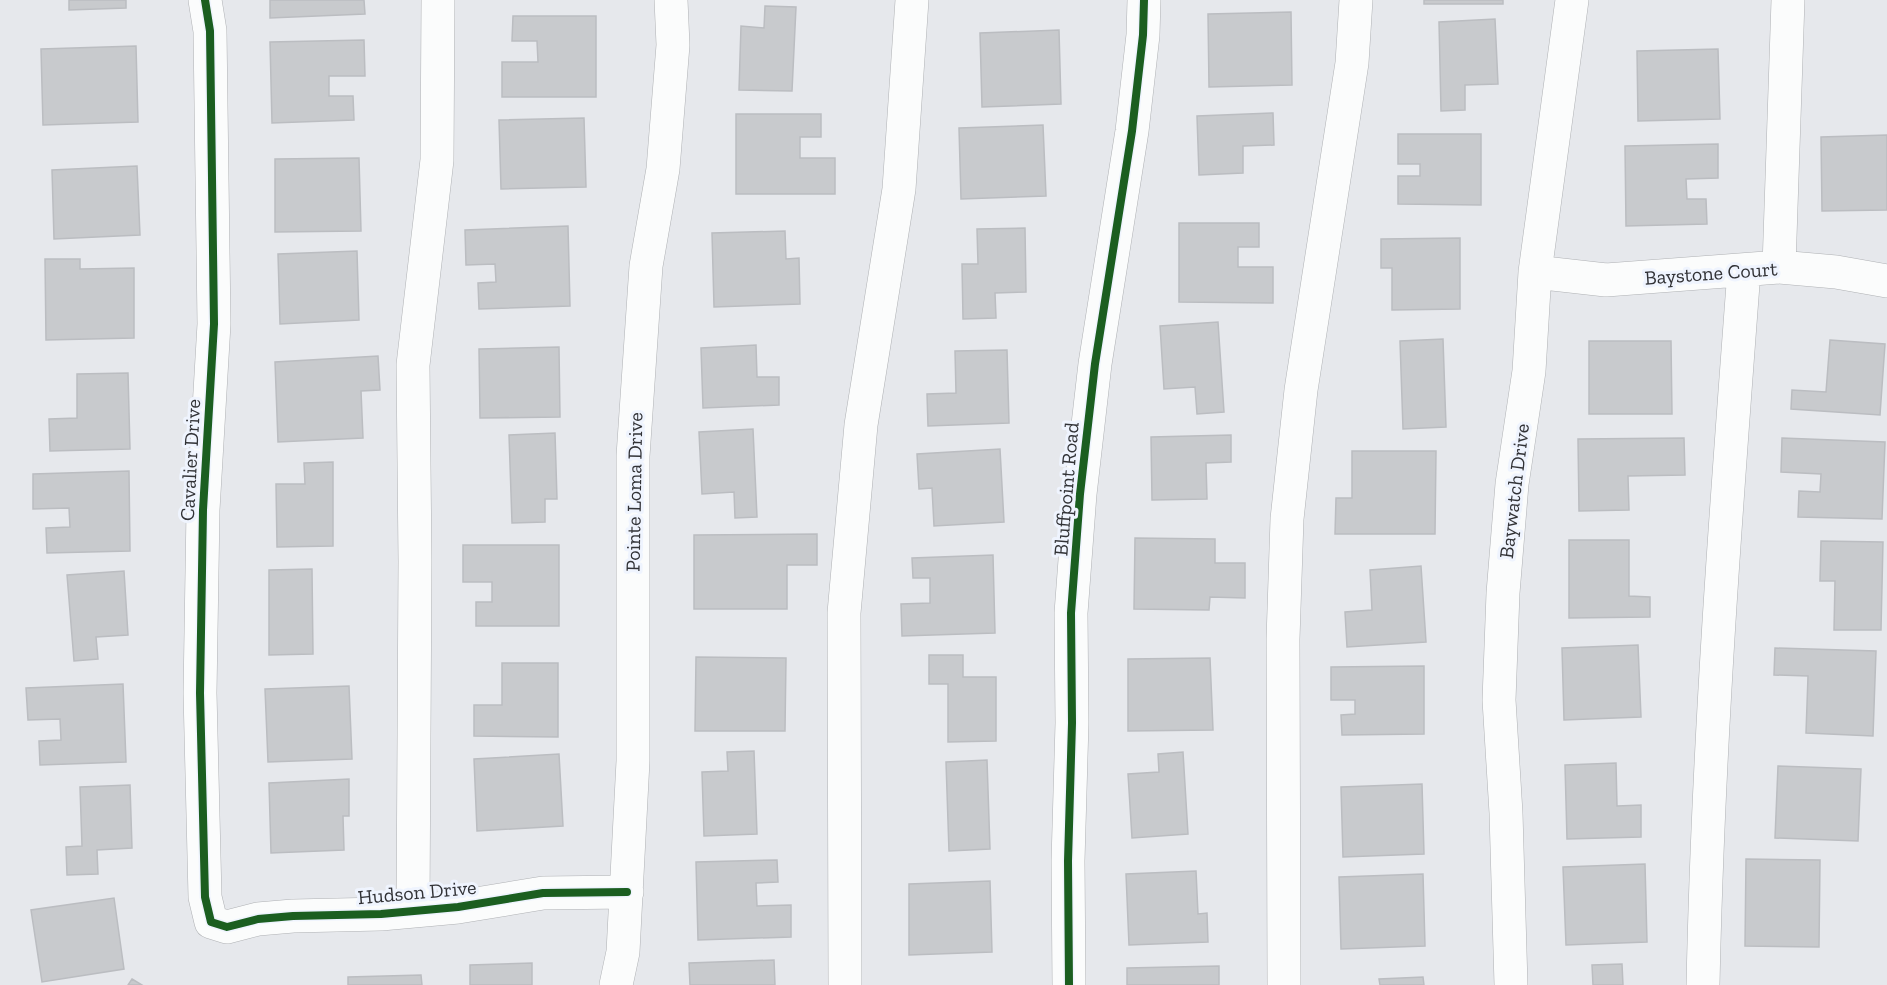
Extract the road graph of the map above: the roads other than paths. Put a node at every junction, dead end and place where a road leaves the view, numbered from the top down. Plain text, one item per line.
1 (205, 0) edge
2 (438, 0) edge
3 (671, 0) edge
4 (912, 0) edge
5 (1144, 0) edge
6 (1356, 0) edge
7 (1572, 0) edge
8 (1788, 0) edge
9 (1779, 267) junction
10 (1744, 271) junction
11 (1535, 272) junction
12 (1887, 281) edge
13 (627, 892) junction
14 (412, 911) junction
15 (211, 922) joint
16 (616, 985) edge
17 (845, 985) edge
18 (1069, 985) edge
19 (1284, 985) edge
20 (1511, 985) edge
21 (1703, 985) edge

1 - 15 street, Cavalier Drive
2 - 14 street
3 - 13 street, Pointe Loma Drive
4 - 17 street
5 - 18 street, Bluffpoint Road
6 - 19 street
7 - 11 street, Baywatch Drive
8 - 9 street
9 - 10 street, Baystone Court
9 - 12 street, Baystone Court
10 - 11 street, Baystone Court
10 - 21 street
11 - 20 street, Baywatch Drive
13 - 14 street, Hudson Drive
13 - 16 street, Pointe Loma Drive
14 - 15 street, Hudson Drive

